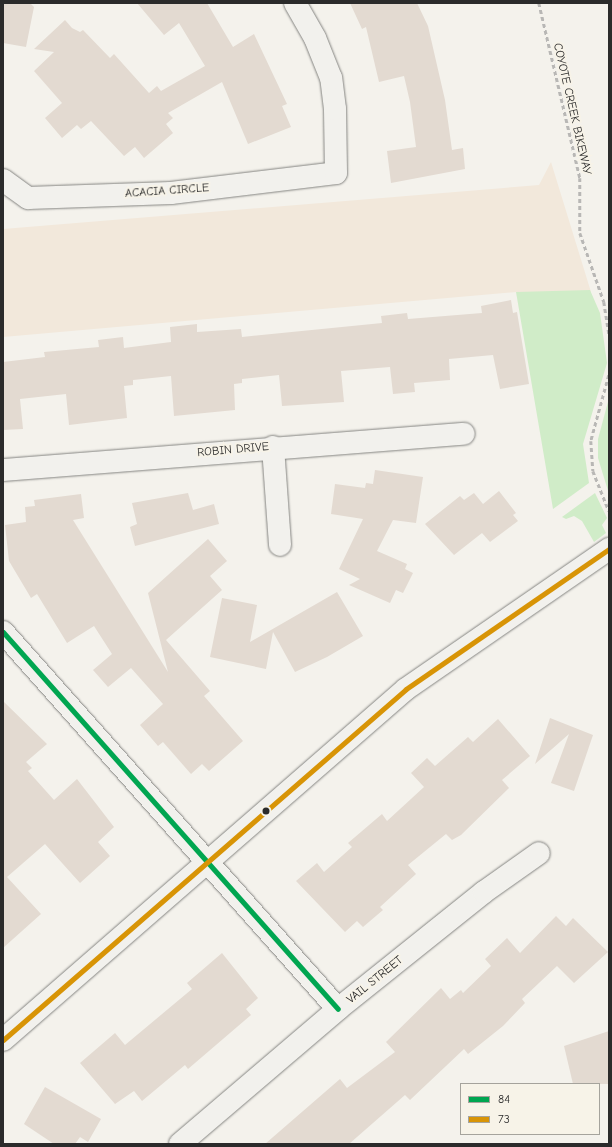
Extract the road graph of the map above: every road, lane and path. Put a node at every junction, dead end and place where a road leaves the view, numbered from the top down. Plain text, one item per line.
1 (295, 3) edge
2 (539, 3) edge
3 (3, 180) edge
4 (609, 335) edge
5 (609, 375) edge
6 (464, 434) dead end
7 (273, 447) junction
8 (3, 470) edge
9 (609, 511) edge
10 (280, 545) dead end
11 (609, 548) edge
12 (3, 632) edge
13 (539, 854) dead end
14 (205, 861) junction
15 (338, 1009) junction
16 (3, 1040) edge
17 (180, 1144) edge

1 - 3 street, ACACIA CIRCLE
2 - 4 path, COYOTE CREEK BIKEWAY
5 - 9 path
6 - 7 street, ROBIN DRIVE
7 - 8 street, ROBIN DRIVE
7 - 10 street
11 - 14 street
12 - 14 street
13 - 15 street, VAIL STREET
14 - 15 street
14 - 16 street
15 - 17 street, VAIL STREET

